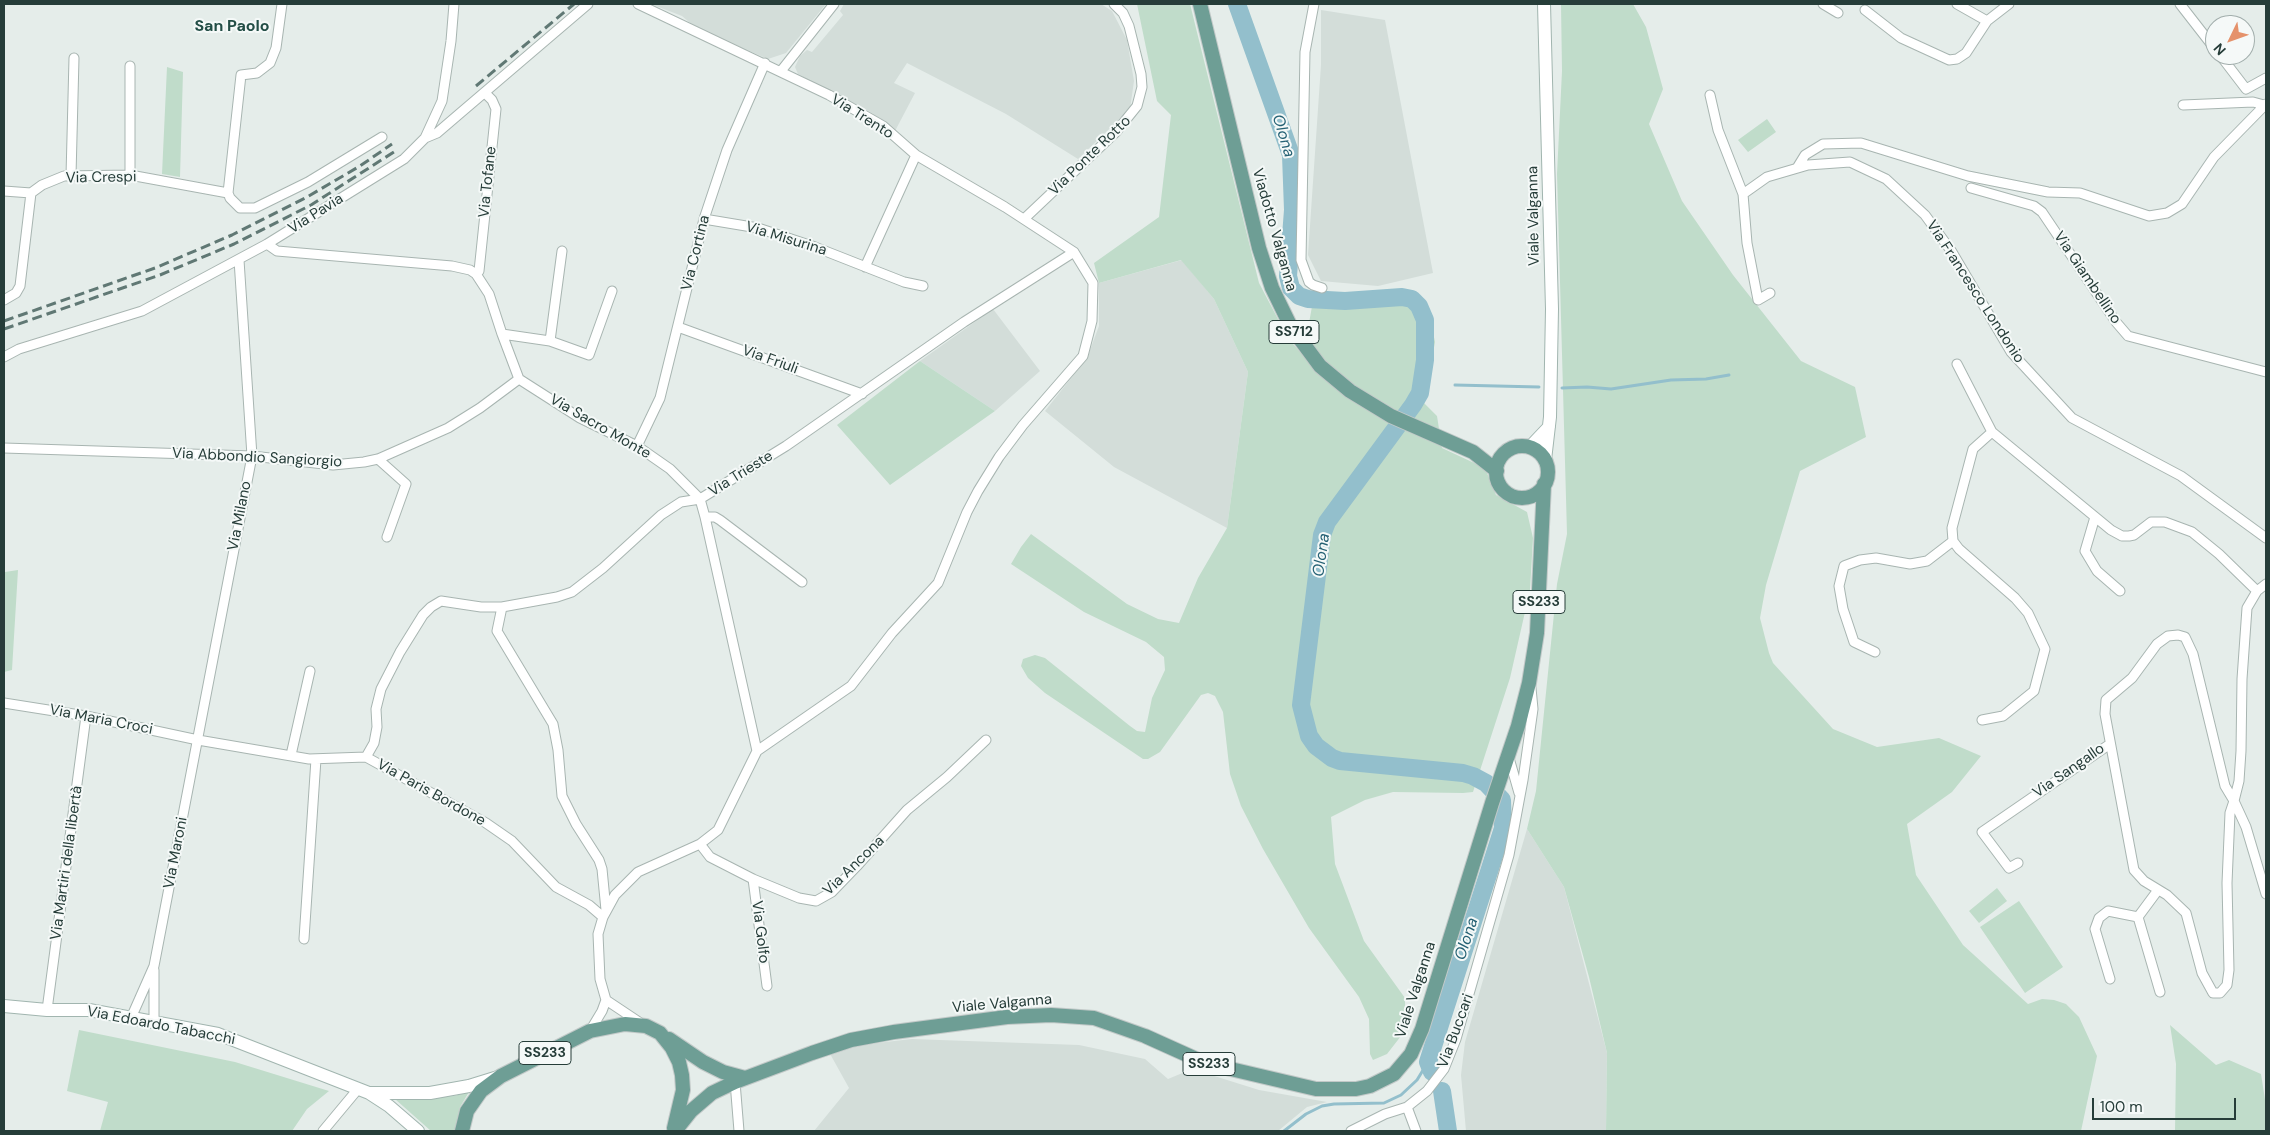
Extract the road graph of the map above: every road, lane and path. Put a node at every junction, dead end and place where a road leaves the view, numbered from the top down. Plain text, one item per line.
1 (282, 4) edge
2 (454, 4) edge
3 (588, 4) edge
4 (638, 4) edge
5 (834, 4) edge
6 (1114, 4) edge
7 (1200, 4) edge
8 (1314, 4) edge
9 (1544, 4) edge
10 (1823, 4) edge
11 (1957, 4) edge
12 (2009, 4) edge
13 (2180, 4) edge
14 (1865, 10) dead end
15 (1838, 13) dead end
16 (1987, 21) junction
17 (2205, 36) edge
18 (74, 58) dead end
19 (765, 63) junction
20 (2228, 65) edge
21 (130, 66) dead end
22 (781, 72) junction
23 (2266, 78) edge
24 (485, 93) junction
25 (1710, 95) dead end
26 (2183, 105) dead end
27 (2265, 105) edge
28 (382, 137) dead end
29 (425, 138) junction
30 (916, 155) junction
31 (1797, 168) junction
32 (130, 175) junction
33 (71, 176) junction
34 (1971, 188) dead end
35 (4, 191) edge
36 (31, 193) junction
37 (228, 193) junction
38 (1743, 194) junction
39 (705, 215) junction
40 (1024, 219) junction
41 (267, 244) junction
42 (562, 251) dead end
43 (1074, 252) junction
44 (239, 260) junction
45 (865, 267) junction
46 (476, 274) junction
47 (923, 286) dead end
48 (1322, 288) dead end
49 (612, 290) dead end
50 (1770, 293) dead end
51 (4, 300) edge
52 (678, 327) junction
53 (502, 334) junction
54 (550, 341) junction
55 (4, 357) edge
56 (1957, 364) dead end
57 (2266, 372) edge
58 (519, 379) junction
59 (862, 394) junction
60 (1549, 427) junction
61 (1992, 432) junction
62 (637, 446) junction
63 (1530, 447) junction
64 (4, 448) edge
65 (1473, 452) junction
66 (1504, 454) junction
67 (252, 456) junction
68 (378, 459) junction
69 (1545, 460) junction
70 (1497, 472) junction
71 (1544, 484) junction
72 (1526, 497) junction
73 (700, 500) junction
74 (705, 517) junction
75 (2095, 517) junction
76 (1544, 520) junction
77 (387, 537) dead end
78 (2266, 538) edge
79 (1953, 541) junction
80 (802, 582) dead end
81 (2266, 584) edge
82 (2257, 591) junction
83 (2120, 592) dead end
84 (502, 607) junction
85 (1875, 652) dead end
86 (310, 671) dead end
87 (1529, 683) junction
88 (4, 703) edge
89 (86, 716) junction
90 (1982, 720) dead end
91 (198, 740) junction
92 (986, 740) dead end
93 (2110, 744) junction
94 (757, 752) junction
95 (291, 755) junction
96 (1509, 755) junction
97 (366, 757) junction
98 (316, 759) junction
99 (1520, 795) junction
100 (2234, 801) junction
101 (700, 844) junction
102 (2018, 863) dead end
103 (753, 879) junction
104 (2158, 890) junction
105 (2266, 894) edge
106 (605, 914) junction
107 (2138, 917) junction
108 (304, 938) dead end
109 (154, 966) junction
110 (2110, 979) dead end
111 (767, 986) dead end
112 (2160, 992) dead end
113 (606, 1000) junction
114 (4, 1006) edge
115 (47, 1010) junction
116 (131, 1018) junction
117 (154, 1023) junction
118 (646, 1026) junction
119 (590, 1031) junction
120 (660, 1033) junction
121 (501, 1076) junction
122 (740, 1080) junction
123 (364, 1091) junction
124 (1407, 1106) junction
125 (324, 1131) edge
126 (418, 1131) edge
127 (462, 1131) edge
128 (674, 1131) edge
129 (739, 1131) edge
130 (1351, 1131) edge
131 (1416, 1131) edge

1 - 37 street
2 - 29 street
3 - 24 street, Via Pavia
4 - 19 street, Via Trento
5 - 22 street
6 - 40 street, Via Ponte Rotto
7 - 65 main road, Viadotto Valganna / SS712
8 - 48 street
9 - 60 street, Viale Valganna
10 - 15 street
11 - 16 street
12 - 16 street
13 - 17 street
14 - 16 street
18 - 33 street
19 - 22 street, Via Trento
19 - 39 street, Via Cortina
20 - 23 street
21 - 32 street
22 - 30 street, Via Trento
24 - 29 street, Via Pavia
24 - 46 street, Via Tofane
25 - 38 street
26 - 27 street
27 - 31 street
28 - 37 street
29 - 41 street, Via Pavia
30 - 40 street, Via Trento
30 - 45 street
31 - 38 street, Via Francesco Londonio
31 - 78 street, Via Francesco Londonio
32 - 33 street, Via Crespi
32 - 37 street, Via Crespi
33 - 36 street, Via Crespi
34 - 57 street, Via Giambellino
35 - 36 street
36 - 51 street
38 - 50 street
39 - 45 street, Via Misurina
39 - 52 street, Via Cortina
40 - 43 street, Via Trento
41 - 44 street, Via Pavia
41 - 46 street
42 - 54 street
43 - 59 street, Via Trieste
43 - 94 street
44 - 55 street, Via Pavia
44 - 67 street, Via Milano
45 - 47 street, Via Misurina
46 - 53 street
49 - 54 street
52 - 59 street, Via Friuli
52 - 62 street, Via Cortina
53 - 54 street
53 - 58 street
56 - 61 street
58 - 62 street, Via Sacro Monte
58 - 68 street, Via Abbondio Sangiorgio
59 - 73 street, Via Trieste
60 - 63 street
60 - 69 street, Viale Valganna
61 - 75 street
61 - 79 street
62 - 73 street, Via Sacro Monte
63 - 66 main road
63 - 69 main road
64 - 67 street, Via Abbondio Sangiorgio
65 - 66 main road, SS712
65 - 70 main road, SS712
66 - 70 main road
67 - 68 street, Via Abbondio Sangiorgio
67 - 91 street, Via Milano
68 - 77 street
69 - 71 main road
70 - 72 main road
71 - 72 main road
71 - 76 main road, Viale Valganna / SS233
72 - 76 main road
73 - 74 street, Via Sacro Monte
73 - 84 street, Via Trieste
74 - 80 street
74 - 94 street, Via Sacro Monte
75 - 82 street
75 - 83 street
76 - 87 main road, Viale Valganna / SS233
79 - 85 street
79 - 90 street
81 - 82 street
82 - 100 street
84 - 97 street, Via Trieste
84 - 106 street
86 - 95 street
87 - 96 main road, Viale Valganna / SS233
87 - 99 street, Via Buccari
88 - 89 street, Via Maria Croci
89 - 91 street, Via Maria Croci
89 - 115 street, Via Martiri della libertà
91 - 95 street, Via Paris Bordone
91 - 109 street, Via Maroni
92 - 103 street, Via Ancona
93 - 100 street, Via Sangallo
93 - 102 street, Via Sangallo
93 - 104 street
94 - 101 street
95 - 98 street, Via Paris Bordone
96 - 99 street, Via Buccari
96 - 122 main road, Viale Valganna / SS233
97 - 98 street, Via Paris Bordone
97 - 106 street, Via Paris Bordone
98 - 108 street
99 - 124 street, Via Buccari
100 - 104 street
100 - 105 street
101 - 103 street, Via Ancona
101 - 106 street
103 - 111 street, Via Golfo
104 - 107 street
106 - 113 street
107 - 110 street
107 - 112 street
109 - 116 street, Via Maroni
109 - 117 street, Via Maroni
113 - 118 street
113 - 119 street
114 - 115 street, Via Edoardo Tabacchi
115 - 116 street, Via Edoardo Tabacchi
116 - 117 street, Via Edoardo Tabacchi
117 - 123 street, Via Edoardo Tabacchi
118 - 119 main road, SS233
118 - 120 main road, SS233
119 - 121 main road, SS233
120 - 122 main road, SS233
120 - 128 main road
121 - 123 street, Via Edoardo Tabacchi
121 - 127 main road, SS233
122 - 128 main road, Viale Valganna / SS233
122 - 129 street
123 - 125 street
123 - 126 street, Via Edoardo Tabacchi
124 - 130 street, Via Buccari
124 - 131 street

